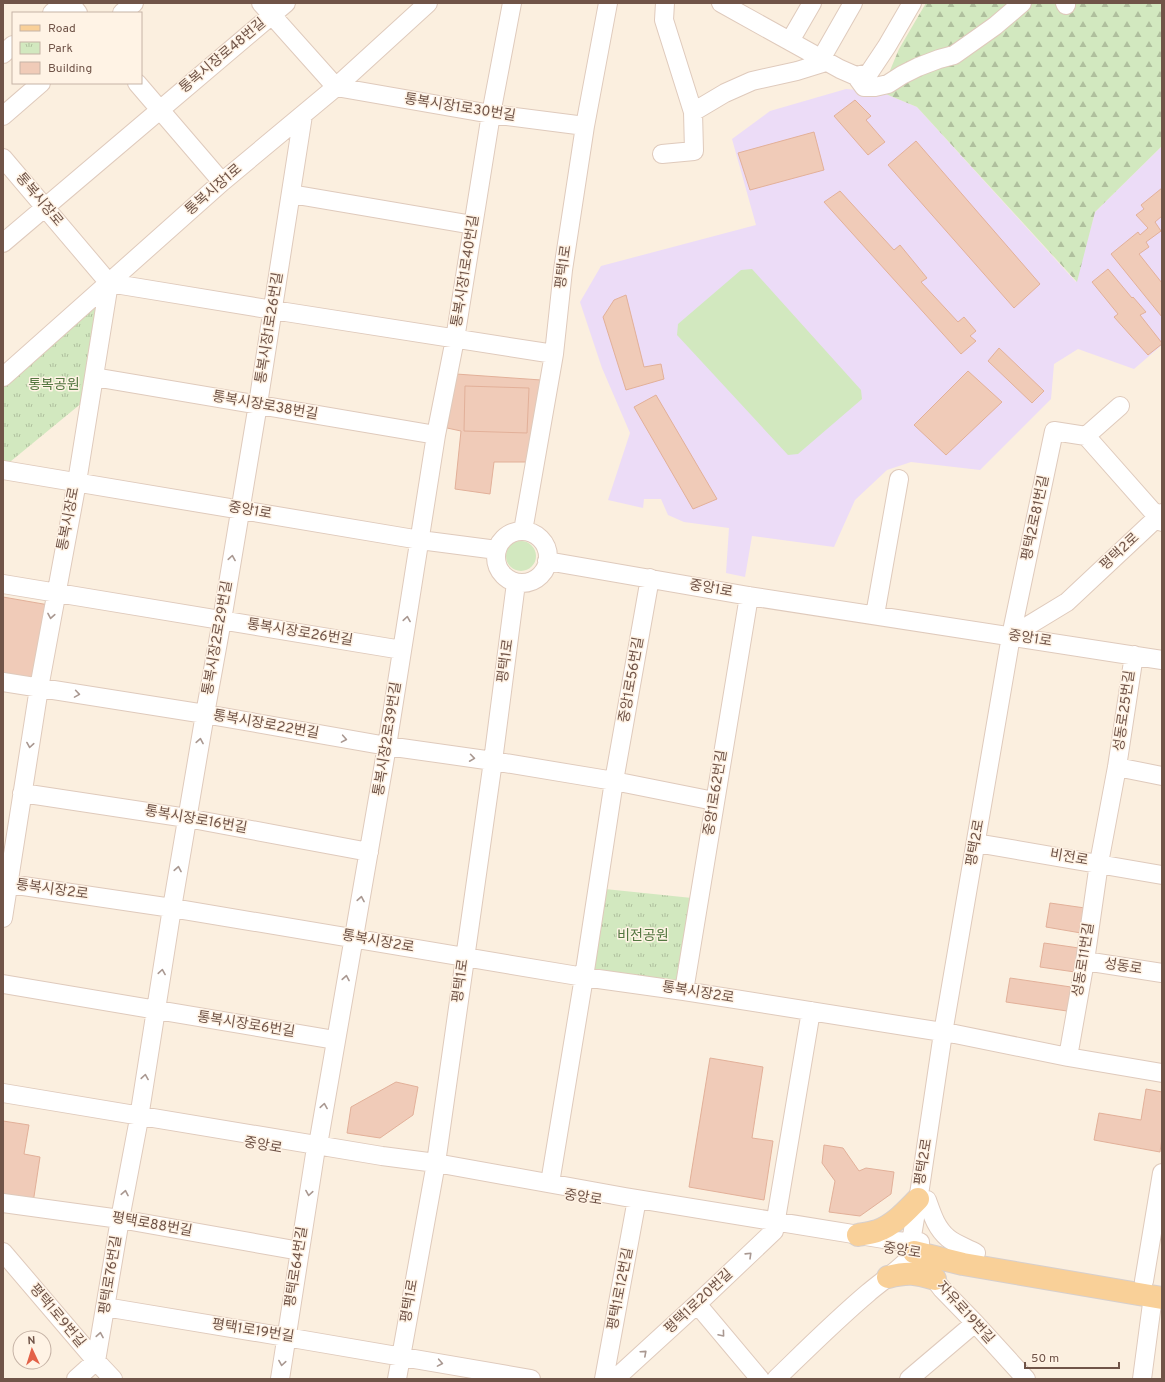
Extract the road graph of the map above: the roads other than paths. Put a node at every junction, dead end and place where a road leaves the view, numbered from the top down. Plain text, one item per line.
1 (64, 3) edge
2 (70, 3) edge
3 (134, 3) edge
4 (286, 3) edge
5 (427, 3) edge
6 (512, 3) edge
7 (608, 3) edge
8 (665, 3) edge
9 (812, 3) edge
10 (853, 3) edge
11 (912, 3) edge
12 (1022, 3) edge
13 (732, 5) edge
14 (266, 9) edge
15 (53, 12) edge
16 (77, 12) edge
17 (123, 12) edge
18 (790, 41) junction
19 (12, 47) edge
20 (3, 54) edge
21 (823, 60) junction
22 (856, 76) junction
23 (40, 84) edge
24 (138, 84) edge
25 (336, 87) junction
26 (159, 110) junction
27 (693, 112) junction
28 (491, 114) junction
29 (304, 115) junction
30 (3, 116) edge
31 (585, 126) junction
32 (662, 154) dead end
33 (3, 158) edge
34 (222, 182) junction
35 (291, 194) junction
36 (45, 208) junction
37 (473, 225) junction
38 (3, 243) edge
39 (109, 283) junction
40 (273, 310) junction
41 (455, 339) junction
42 (554, 354) junction
43 (94, 377) junction
44 (3, 378) edge
45 (258, 404) junction
46 (1120, 406) dead end
47 (436, 435) junction
48 (1086, 436) junction
49 (3, 470) edge
50 (899, 479) dead end
51 (76, 482) junction
52 (240, 510) junction
53 (1161, 518) edge
54 (523, 531) junction
55 (420, 540) junction
56 (496, 550) junction
57 (547, 561) junction
58 (650, 578) junction
59 (516, 583) junction
60 (3, 584) edge
61 (55, 593) junction
62 (749, 596) junction
63 (875, 616) junction
64 (222, 620) junction
65 (1011, 636) junction
66 (402, 650) junction
67 (1134, 655) junction
68 (1162, 660) edge
69 (3, 682) edge
70 (39, 688) junction
71 (205, 714) junction
72 (387, 746) junction
73 (493, 761) junction
74 (1117, 767) junction
75 (1162, 776) edge
76 (614, 781) junction
77 (22, 793) junction
78 (714, 801) junction
79 (187, 818) junction
80 (981, 843) junction
81 (369, 852) junction
82 (1100, 863) junction
83 (1162, 875) edge
84 (6, 883) edge
85 (172, 908) junction
86 (3, 918) edge
87 (354, 937) junction
88 (464, 957) junction
89 (1085, 961) junction
90 (1162, 973) edge
91 (584, 977) junction
92 (3, 984) edge
93 (684, 991) junction
94 (156, 1010) junction
95 (811, 1011) junction
96 (949, 1034) junction
97 (335, 1040) junction
98 (1068, 1057) junction
99 (1162, 1073) edge
100 (3, 1092) edge
101 (3, 1102) edge
102 (138, 1120) junction
103 (316, 1150) junction
104 (429, 1167) junction
105 (1162, 1173) edge
106 (550, 1183) junction
107 (923, 1200) junction
108 (3, 1203) edge
109 (637, 1203) junction
110 (120, 1219) junction
111 (775, 1226) junction
112 (858, 1235) junction
113 (912, 1247) junction
114 (300, 1251) junction
115 (3, 1252) edge
116 (969, 1258) junction
117 (888, 1277) junction
118 (938, 1284) junction
119 (1155, 1290) edge
120 (697, 1304) junction
121 (105, 1307) junction
122 (975, 1323) junction
123 (286, 1337) junction
124 (397, 1355) junction
125 (96, 1361) junction
126 (489, 1375) edge
127 (76, 1379) edge
128 (113, 1379) edge
129 (280, 1379) edge
130 (389, 1379) edge
131 (397, 1379) edge
132 (531, 1379) edge
133 (604, 1379) edge
134 (615, 1379) edge
135 (761, 1379) edge
136 (776, 1379) edge
137 (910, 1379) edge
138 (1026, 1379) edge
139 (1142, 1379) edge

1 - 15 street
2 - 16 street
3 - 17 street
4 - 14 street, 통복시장로48번길
5 - 25 street, 통복시장1로
6 - 28 street, 통복시장1로40번길
7 - 31 street, 평택1로
8 - 27 street
9 - 18 street
10 - 21 street
11 - 22 street
12 - 22 street
13 - 18 street
14 - 25 street
14 - 26 street, 통복시장로48번길
18 - 21 street
19 - 20 street
21 - 22 street
21 - 27 street
23 - 30 street
24 - 26 street
25 - 28 street, 통복시장1로30번길
25 - 29 street, 통복시장1로
26 - 34 street
26 - 36 street, 통복시장로48번길
27 - 32 street
28 - 31 street, 통복시장1로30번길
28 - 37 street, 통복시장1로40번길
29 - 34 street, 통복시장1로
29 - 35 street, 통복시장1로26번길
31 - 42 street, 평택1로
33 - 36 street, 통복시장로
34 - 39 street, 통복시장1로
35 - 37 street
35 - 40 street, 통복시장1로26번길
36 - 38 street, 통복시장로48번길
36 - 39 street, 통복시장로
37 - 41 street, 통복시장1로40번길
39 - 40 street
39 - 43 street, 통복시장로
39 - 44 street, 통복시장1로
40 - 41 street
40 - 45 street, 통복시장1로26번길
41 - 42 street
41 - 47 street, 통복시장1로40번길
42 - 54 street, 평택1로
43 - 45 street, 통복시장로38번길
43 - 51 street, 통복시장로
45 - 47 street, 통복시장로38번길
45 - 52 street, 통복시장1로26번길
46 - 48 street
47 - 55 street, 통복시장1로40번길
48 - 53 street
48 - 65 street, 평택2로81번길
49 - 51 street, 중앙1로
50 - 63 street
51 - 52 street, 중앙1로
51 - 61 street, 통복시장로
52 - 55 street, 중앙1로
64 -> 52 street, 통복시장2로29번길
53 - 65 street, 평택2로
54 - 56 street
54 - 57 street
55 - 56 street, 중앙1로
66 -> 55 street, 통복시장2로39번길
56 - 59 street
57 - 58 street, 중앙1로
57 - 59 street
58 - 62 street, 중앙1로
58 - 76 street, 중앙1로56번길
59 - 73 street, 평택1로
60 - 61 street, 통복시장로26번길
61 - 64 street, 통복시장로26번길
61 -> 70 street, 통복시장로
62 - 63 street, 중앙1로
62 - 78 street, 중앙1로62번길
63 - 65 street, 중앙1로
64 - 66 street, 통복시장로26번길
64 - 71 street, 통복시장2로29번길
65 - 67 street, 중앙1로
65 - 80 street, 평택2로
66 - 72 street, 통복시장2로39번길
67 - 68 street, 중앙1로
67 - 74 street, 성동로25번길
69 - 70 street, 통복시장로22번길
70 -> 71 street, 통복시장로22번길
70 -> 77 street, 통복시장로
71 -> 72 street, 통복시장로22번길
79 -> 71 street, 통복시장2로29번길
72 -> 73 street, 통복시장로22번길
72 - 81 street, 통복시장2로39번길
73 - 76 street
73 - 88 street, 평택1로
74 - 75 street, 성동로25번길
74 - 82 street, 성동로25번길
76 - 78 street
76 - 91 street, 중앙1로56번길
77 - 79 street, 통복시장로16번길
77 - 84 street, 통복시장로
78 - 93 street, 중앙1로62번길
79 - 81 street, 통복시장로16번길
85 -> 79 street, 통복시장2로29번길
80 - 82 street, 비전로
80 - 96 street, 평택2로
87 -> 81 street, 통복시장2로39번길
82 - 83 street, 비전로
82 - 89 street, 성동로11번길
84 - 85 street, 통복시장2로
84 - 86 street, 통복시장로
85 - 87 street, 통복시장2로
94 -> 85 street
87 - 88 street, 통복시장2로
97 -> 87 street
88 - 91 street, 통복시장2로
88 - 104 street, 평택1로
89 - 90 street, 성동로
89 - 98 street, 성동로11번길
91 - 93 street, 통복시장2로
91 - 106 street
92 - 94 street, 통복시장로6번길
93 - 95 street, 통복시장2로
94 - 97 street, 통복시장로6번길
102 -> 94 street
95 - 96 street, 통복시장2로
95 - 111 street
96 - 98 street
96 - 107 street, 평택2로
103 -> 97 street
98 - 99 street
100 - 102 street, 중앙로
101 - 102 street, 중앙로
102 - 103 street, 중앙로
110 -> 102 street, 평택로76번길
103 - 104 street, 중앙로
103 -> 114 street, 평택로64번길
104 - 106 street, 중앙로
104 - 109 street, 중앙로
104 - 124 street, 평택1로
105 - 119 street
106 - 109 street, 중앙로
107 - 112 main road
107 - 113 street, 평택2로
107 - 116 street
108 - 110 street, 평택로88번길
109 - 111 street, 중앙로
109 - 133 street, 평택1로12번길
110 - 114 street, 평택로88번길
110 - 121 street, 평택로76번길
111 - 112 street, 중앙로
111 - 113 street, 중앙로
120 -> 111 street, 평택1로20번길
112 - 113 street, 중앙로
113 - 116 main road, 중앙로
113 - 117 street
113 - 118 street, 자유로19번길
113 - 135 street
114 - 123 street, 평택로64번길
115 - 125 street, 평택1로9번길
116 - 118 main road
116 - 119 main road, 중앙로
117 - 118 main road
117 - 136 street
118 - 122 street, 자유로19번길
119 - 139 street
134 -> 120 street, 평택1로20번길
120 -> 135 street
121 - 123 street, 평택1로19번길
125 -> 121 street, 평택로76번길
122 - 137 street
122 - 138 street, 자유로19번길
123 - 124 street, 평택1로19번길
123 -> 129 street, 평택로64번길
124 -> 126 street
124 - 130 street
124 - 131 street, 평택1로
125 - 127 street
125 - 128 street, 평택1로9번길
126 - 132 street

